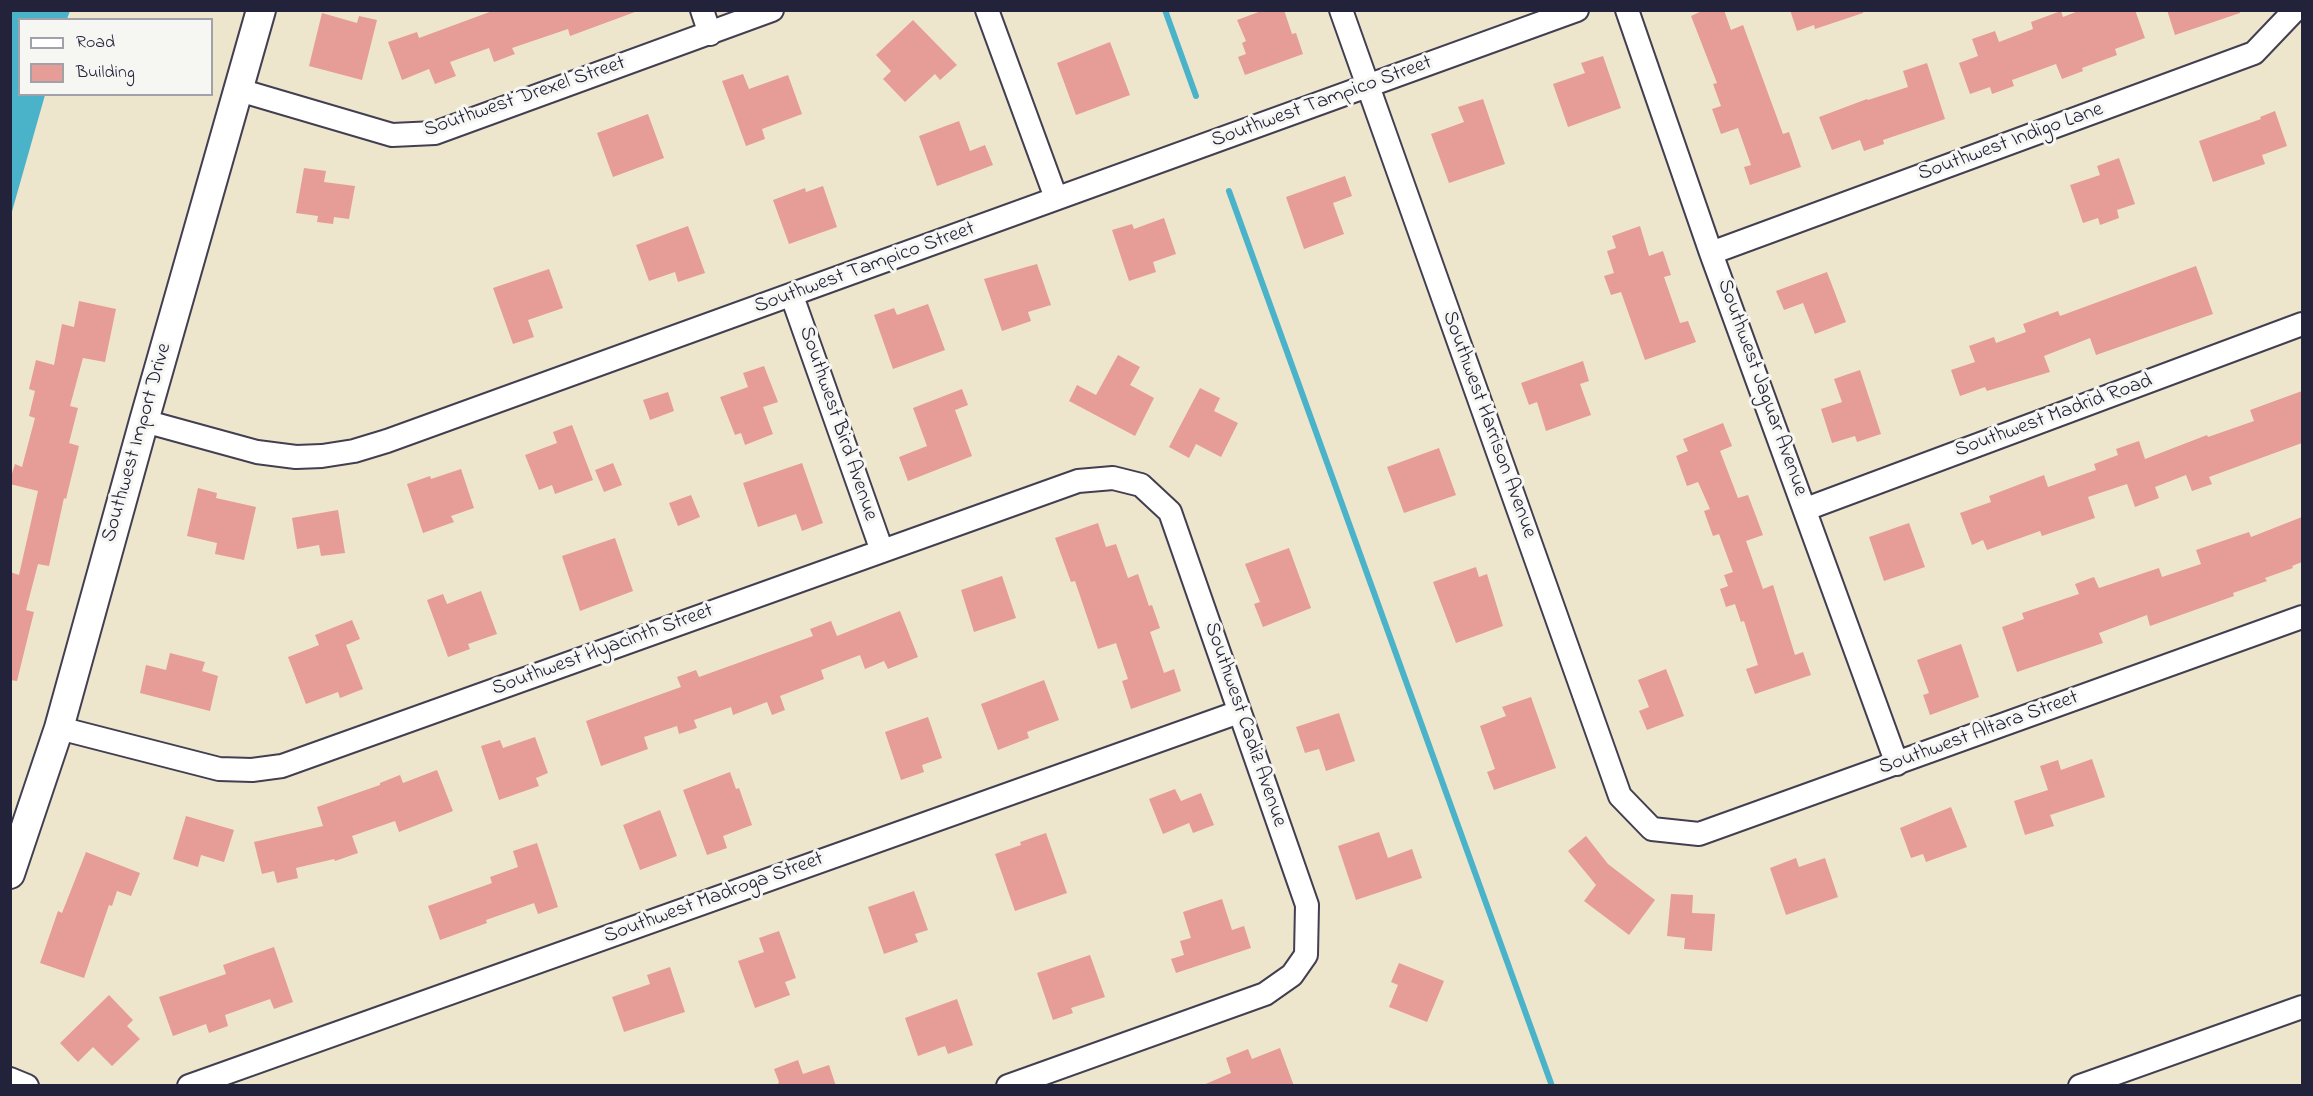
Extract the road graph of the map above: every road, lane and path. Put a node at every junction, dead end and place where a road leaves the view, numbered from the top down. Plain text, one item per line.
1 (261, 10) edge
2 (702, 10) edge
3 (772, 10) edge
4 (987, 10) edge
5 (1341, 10) edge
6 (1577, 10) edge
7 (1627, 10) edge
8 (2295, 10) edge
9 (710, 34) junction
10 (1368, 86) junction
11 (239, 90) junction
12 (1056, 198) junction
13 (1711, 254) junction
14 (792, 296) junction
15 (2302, 324) edge
16 (144, 421) junction
17 (1141, 485) joint
18 (1806, 509) junction
19 (882, 551) junction
20 (2302, 617) edge
21 (1239, 712) junction
22 (59, 728) junction
23 (1897, 764) junction
24 (1652, 829) joint
25 (10, 874) edge
26 (2302, 1007) edge
27 (10, 1079) edge
28 (27, 1086) edge
29 (189, 1086) edge
30 (1008, 1086) edge
31 (2080, 1086) edge

1 - 11 street, Southwest Import Drive
2 - 9 street
3 - 9 street, Southwest Drexel Street
4 - 12 street
5 - 10 street, Southwest Harrison Avenue
6 - 10 street, Southwest Tampico Street
7 - 13 street, Southwest Jaguar Avenue
8 - 13 street, Southwest Indigo Lane
9 - 11 street, Southwest Drexel Street
10 - 12 street, Southwest Tampico Street
10 - 24 street, Southwest Harrison Avenue
11 - 16 street, Southwest Import Drive
12 - 14 street, Southwest Tampico Street
13 - 18 street, Southwest Jaguar Avenue
14 - 16 street, Southwest Tampico Street
14 - 19 street, Southwest Bird Avenue
15 - 18 street, Southwest Madrid Road
16 - 22 street, Southwest Import Drive
17 - 19 street, Southwest Hyacinth Street
17 - 21 street, Southwest Cadiz Avenue
18 - 23 street, Southwest Jaguar Avenue
19 - 22 street, Southwest Hyacinth Street
20 - 23 street, Southwest Altara Street
21 - 29 street, Southwest Madroga Street
21 - 30 street, Southwest Cadiz Avenue
22 - 25 street, Southwest Import Drive
23 - 24 street, Southwest Altara Street
26 - 31 street
27 - 28 street

